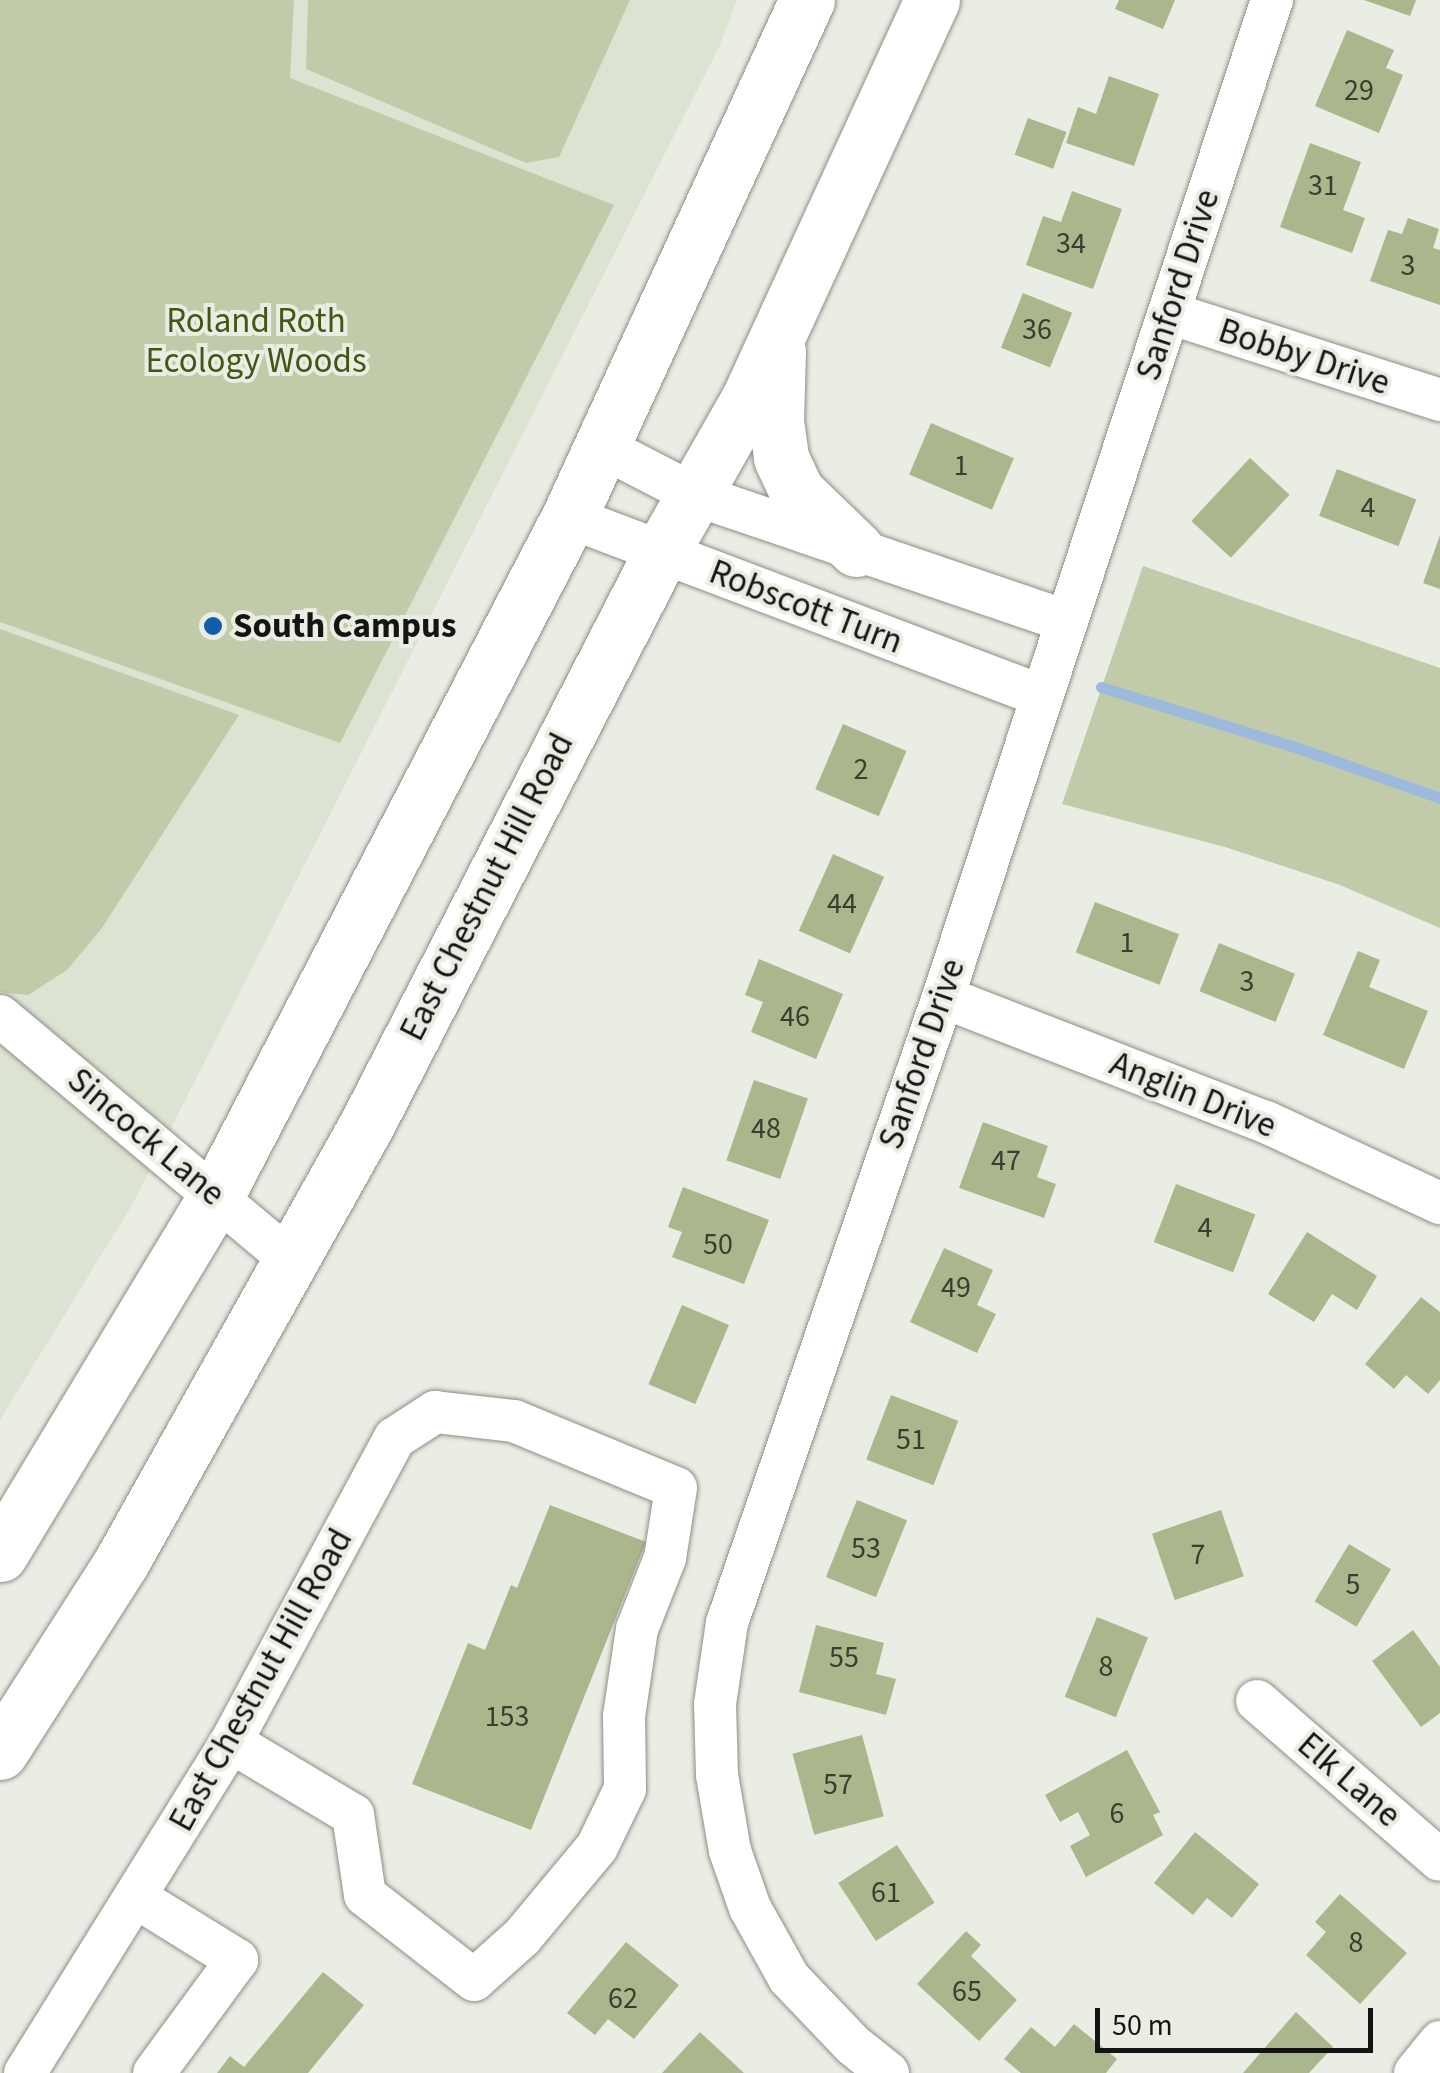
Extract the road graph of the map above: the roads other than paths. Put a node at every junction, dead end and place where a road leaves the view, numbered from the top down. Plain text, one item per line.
1 (807, 0) edge
2 (932, 0) edge
3 (1272, 0) edge
4 (1169, 313) junction
5 (778, 335) junction
6 (1440, 400) edge
7 (604, 448) junction
8 (694, 494) junction
9 (570, 517) junction
10 (856, 549) junction
11 (662, 553) junction
12 (1067, 621) junction
13 (1042, 696) junction
14 (942, 997) junction
15 (0, 1016) edge
16 (216, 1196) junction
17 (1440, 1203) edge
18 (290, 1259) junction
19 (0, 1554) edge
20 (1257, 1701) dead end
21 (230, 1742) junction
22 (0, 1752) edge
23 (1440, 1860) edge
24 (137, 1898) junction
25 (1440, 2042) edge
26 (25, 2073) edge
27 (154, 2073) edge
28 (888, 2073) edge
29 (1415, 2073) edge

1 - 7 main road
2 - 5 main road, East Chestnut Hill Road
3 - 4 street, Sanford Drive
4 - 6 street, Bobby Drive
4 - 12 street, Sanford Drive
5 - 8 main road, East Chestnut Hill Road
5 - 10 main road
7 - 8 street, Robscott Turn
7 - 9 main road
8 - 10 street, Robscott Turn
8 - 11 main road, East Chestnut Hill Road
9 - 11 street, Robscott Turn
9 - 16 main road
10 - 12 street, Robscott Turn
11 - 13 street, Robscott Turn
11 - 18 main road, East Chestnut Hill Road
12 - 13 street, Sanford Drive
13 - 14 street, Sanford Drive
14 - 17 street, Anglin Drive
14 - 28 street, Sanford Drive
15 - 16 street, Sincock Lane
16 - 18 street, Sincock Lane
16 - 19 main road
18 - 22 main road, East Chestnut Hill Road
20 - 23 street, Elk Lane
21 - 21 street, East Chestnut Hill Road
21 - 24 street, East Chestnut Hill Road
24 - 26 street, East Chestnut Hill Road
24 - 27 street
25 - 29 street

